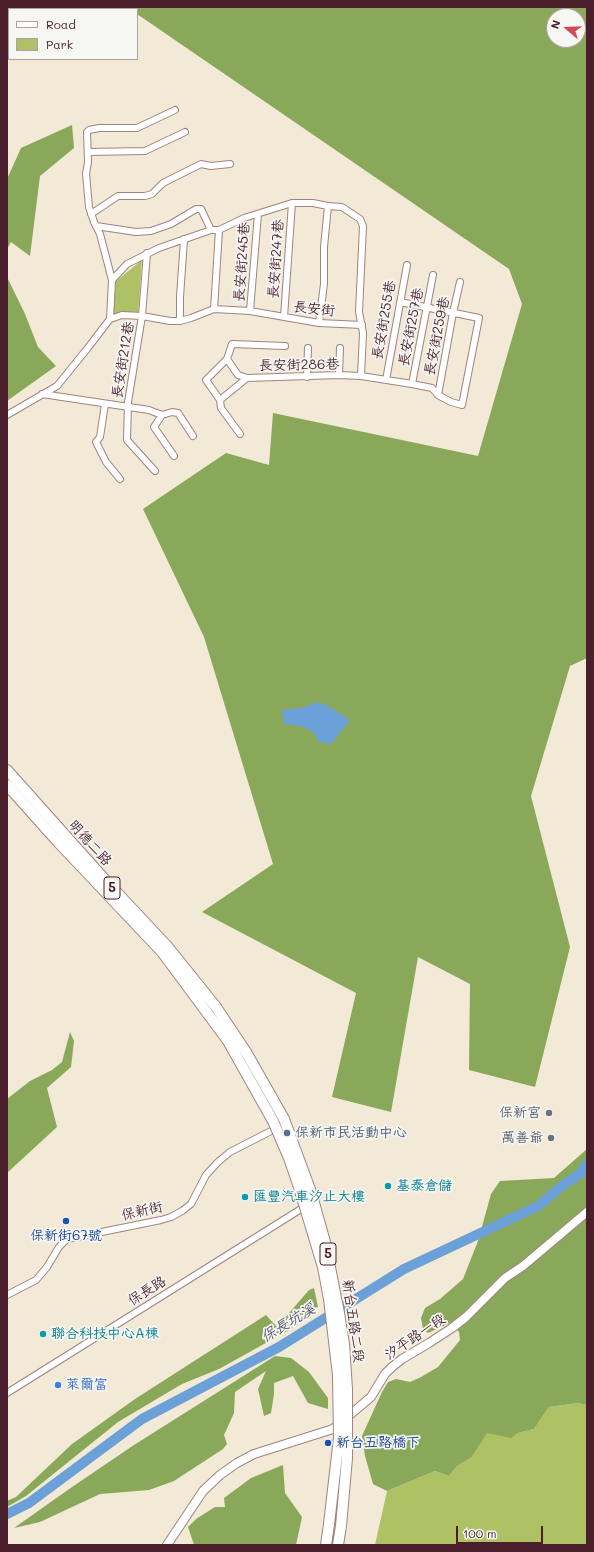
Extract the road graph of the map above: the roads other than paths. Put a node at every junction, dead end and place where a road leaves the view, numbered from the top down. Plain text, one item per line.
1 (175, 110) dead end
2 (185, 132) dead end
3 (88, 152) junction
4 (230, 164) dead end
5 (292, 203) junction
6 (328, 206) junction
7 (92, 214) junction
8 (258, 214) junction
9 (96, 226) junction
10 (211, 230) junction
11 (219, 230) junction
12 (184, 239) junction
13 (147, 253) junction
14 (407, 265) dead end
15 (433, 275) dead end
16 (112, 280) junction
17 (460, 282) dead end
18 (400, 302) junction
19 (427, 306) junction
20 (214, 309) junction
21 (250, 311) junction
22 (452, 313) junction
23 (142, 316) junction
24 (284, 317) junction
25 (110, 319) junction
26 (180, 321) junction
27 (319, 323) junction
28 (362, 325) junction
29 (285, 346) dead end
30 (308, 348) dead end
31 (340, 348) dead end
32 (227, 359) junction
33 (339, 375) junction
34 (361, 376) junction
35 (307, 377) junction
36 (247, 378) junction
37 (386, 380) junction
38 (412, 384) junction
39 (42, 394) junction
40 (438, 395) junction
41 (220, 400) junction
42 (105, 404) junction
43 (128, 408) junction
44 (7, 415) edge
45 (162, 415) junction
46 (240, 434) dead end
47 (193, 436) dead end
48 (174, 456) dead end
49 (155, 471) dead end
50 (120, 479) dead end
51 (7, 770) edge
52 (7, 785) edge
53 (216, 1007) joint
54 (208, 1014) joint
55 (271, 1131) dead end
56 (301, 1209) dead end
57 (587, 1212) edge
58 (7, 1295) edge
59 (7, 1393) edge
60 (167, 1545) edge
61 (326, 1545) edge
62 (338, 1545) edge

1 - 3 street
2 - 3 street
3 - 7 street
4 - 7 street
5 - 6 street
5 - 8 street
5 - 24 street, 長安街247巷
6 - 27 street
6 - 28 street
7 - 9 street
8 - 11 street
8 - 21 street, 長安街245巷
9 - 10 street
9 - 16 street
10 - 11 street
10 - 12 street
11 - 20 street
12 - 13 street
12 - 26 street
13 - 16 street
13 - 23 street, 長安街212巷
14 - 18 street, 長安街255巷
15 - 19 street, 長安街257巷
16 - 25 street
17 - 22 street, 長安街259巷
18 - 19 street
18 - 37 street, 長安街255巷
19 - 22 street
19 - 38 street, 長安街257巷
20 - 21 street, 長安街
20 - 26 street, 長安街
21 - 24 street, 長安街
22 - 40 street, 長安街259巷
22 - 40 street
23 - 25 street, 長安街
23 - 26 street, 長安街
23 - 43 street, 長安街212巷
24 - 27 street, 長安街
25 - 39 street
27 - 28 street, 長安街
28 - 34 street
29 - 32 street
30 - 35 street
31 - 33 street
32 - 36 street
32 - 41 street
33 - 34 street, 長安街286巷
33 - 35 street, 長安街286巷
34 - 37 street
35 - 36 street, 長安街286巷
36 - 41 street, 長安街286巷
37 - 38 street
38 - 40 street
39 - 42 street
39 - 44 street
41 - 46 street
42 - 43 street
42 - 50 street
43 - 45 street
43 - 49 street, 長安街212巷
45 - 47 street
45 - 48 street
51 - 53 main road, 明德二路 / 5
52 - 54 main road, 明德二路 / 5
53 - 62 main road, 新台五路二段 / 5, bridge
54 - 61 main road, 新台五路二段 / 5, bridge
55 - 58 street, 保新街
56 - 59 street, 保長路
57 - 60 street, 汐平路一段

